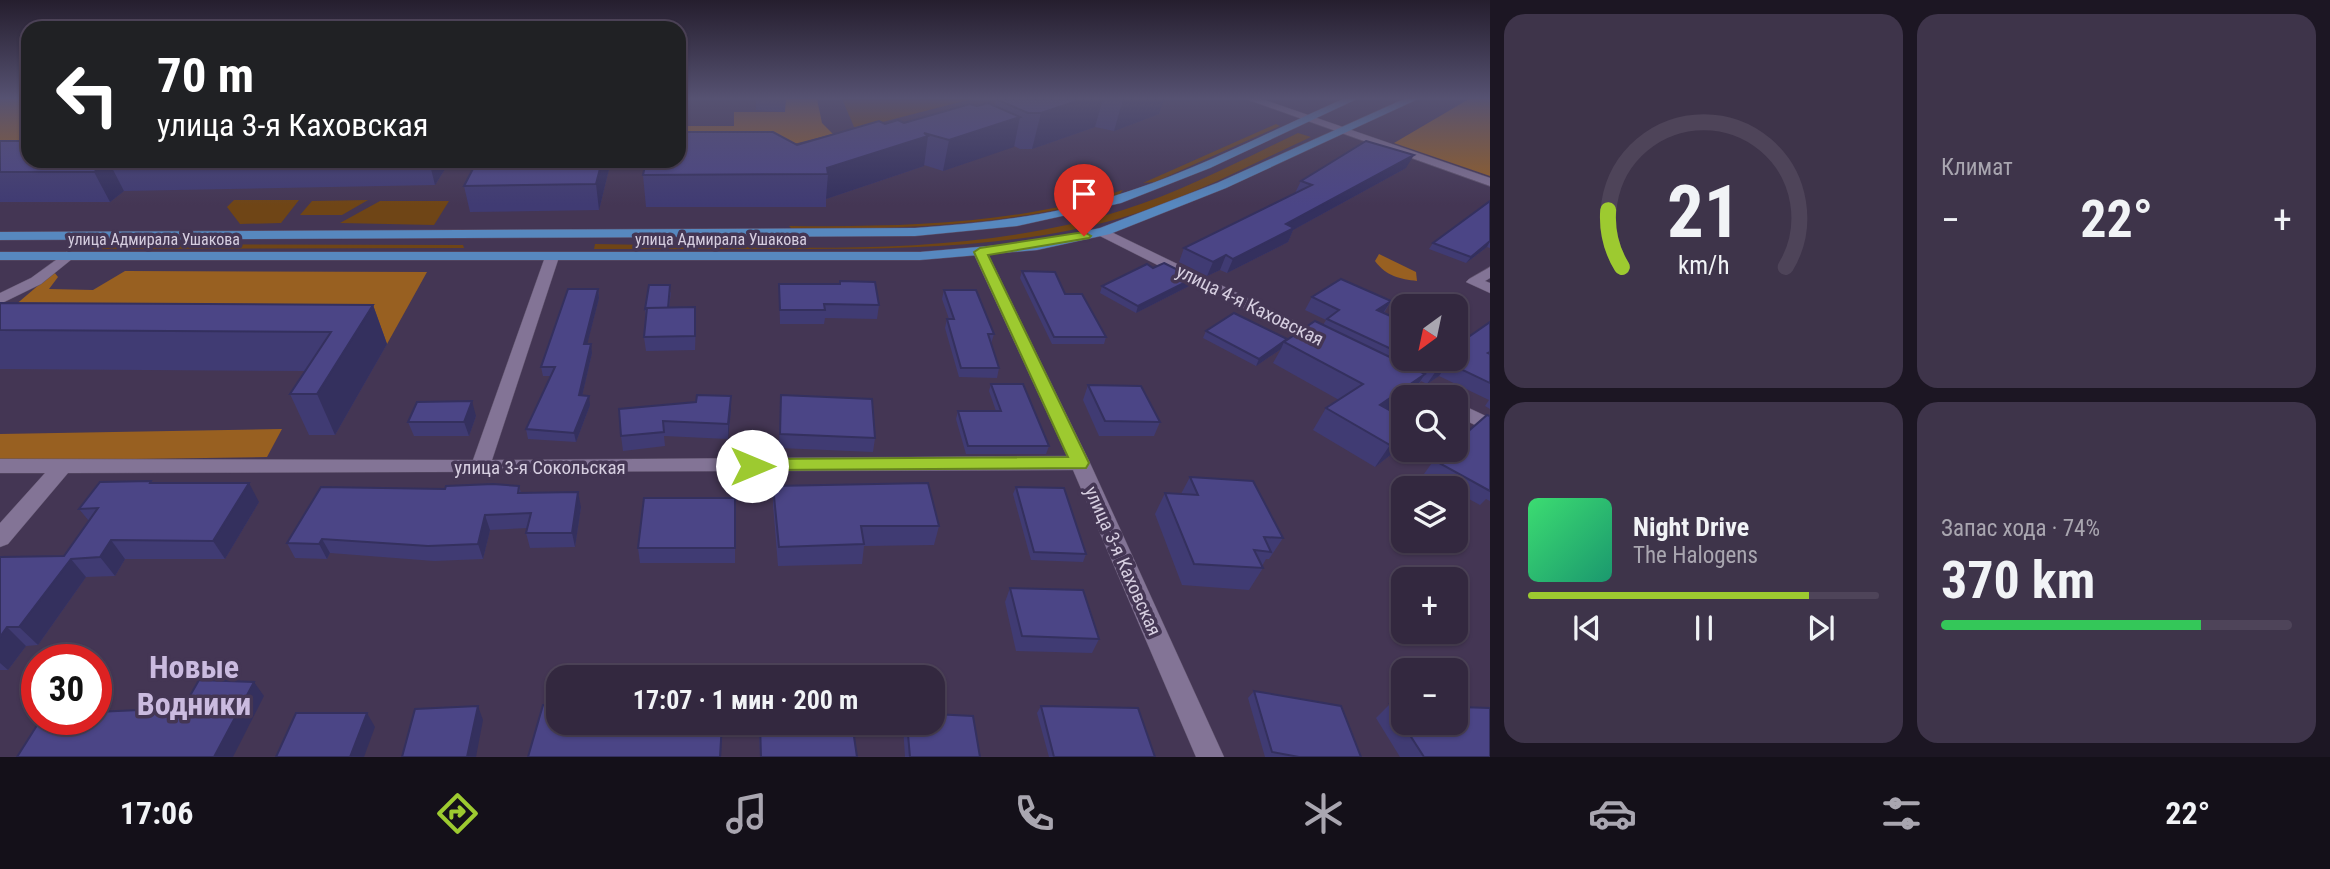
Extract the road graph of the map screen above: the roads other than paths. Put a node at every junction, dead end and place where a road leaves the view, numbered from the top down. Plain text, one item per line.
1 (1270, 134) edge
2 (1334, 134) edge
3 (1356, 134) edge
4 (1490, 182) edge
5 (1103, 232) junction
6 (497, 234) junction
7 (0, 236) edge
8 (980, 252) junction
9 (0, 256) edge
10 (67, 256) junction
11 (486, 256) junction
12 (552, 257) junction
13 (1490, 271) edge
14 (1490, 288) edge
15 (0, 299) edge
16 (1340, 350) edge
17 (1376, 368) edge
18 (1410, 385) edge
19 (1468, 414) edge
20 (1490, 426) edge
21 (1080, 463) junction
22 (0, 466) edge
23 (63, 466) junction
24 (480, 467) junction
25 (0, 538) edge
26 (1210, 757) edge

1 - 6 main road, улица Адмирала Ушакова
2 - 5 main road, улица Адмирала Ушакова
3 - 4 street
5 - 8 main road, улица Адмирала Ушакова
5 - 16 street, улица 4-я Каховская
6 - 7 main road, улица Адмирала Ушакова
6 - 11 main road
8 - 12 main road, улица Адмирала Ушакова
8 - 21 street, улица 3-я Каховская
9 - 10 main road, улица Адмирала Ушакова
10 - 11 main road, улица Адмирала Ушакова
10 - 15 street
11 - 12 main road, улица Адмирала Ушакова
12 - 24 street
13 - 14 street
17 - 18 street
19 - 20 street
21 - 24 street, улица 3-я Сокольская
21 - 26 street, улица 3-я Каховская
22 - 23 street, улица 3-я Сокольская
23 - 24 street, улица 3-я Сокольская
23 - 25 street

